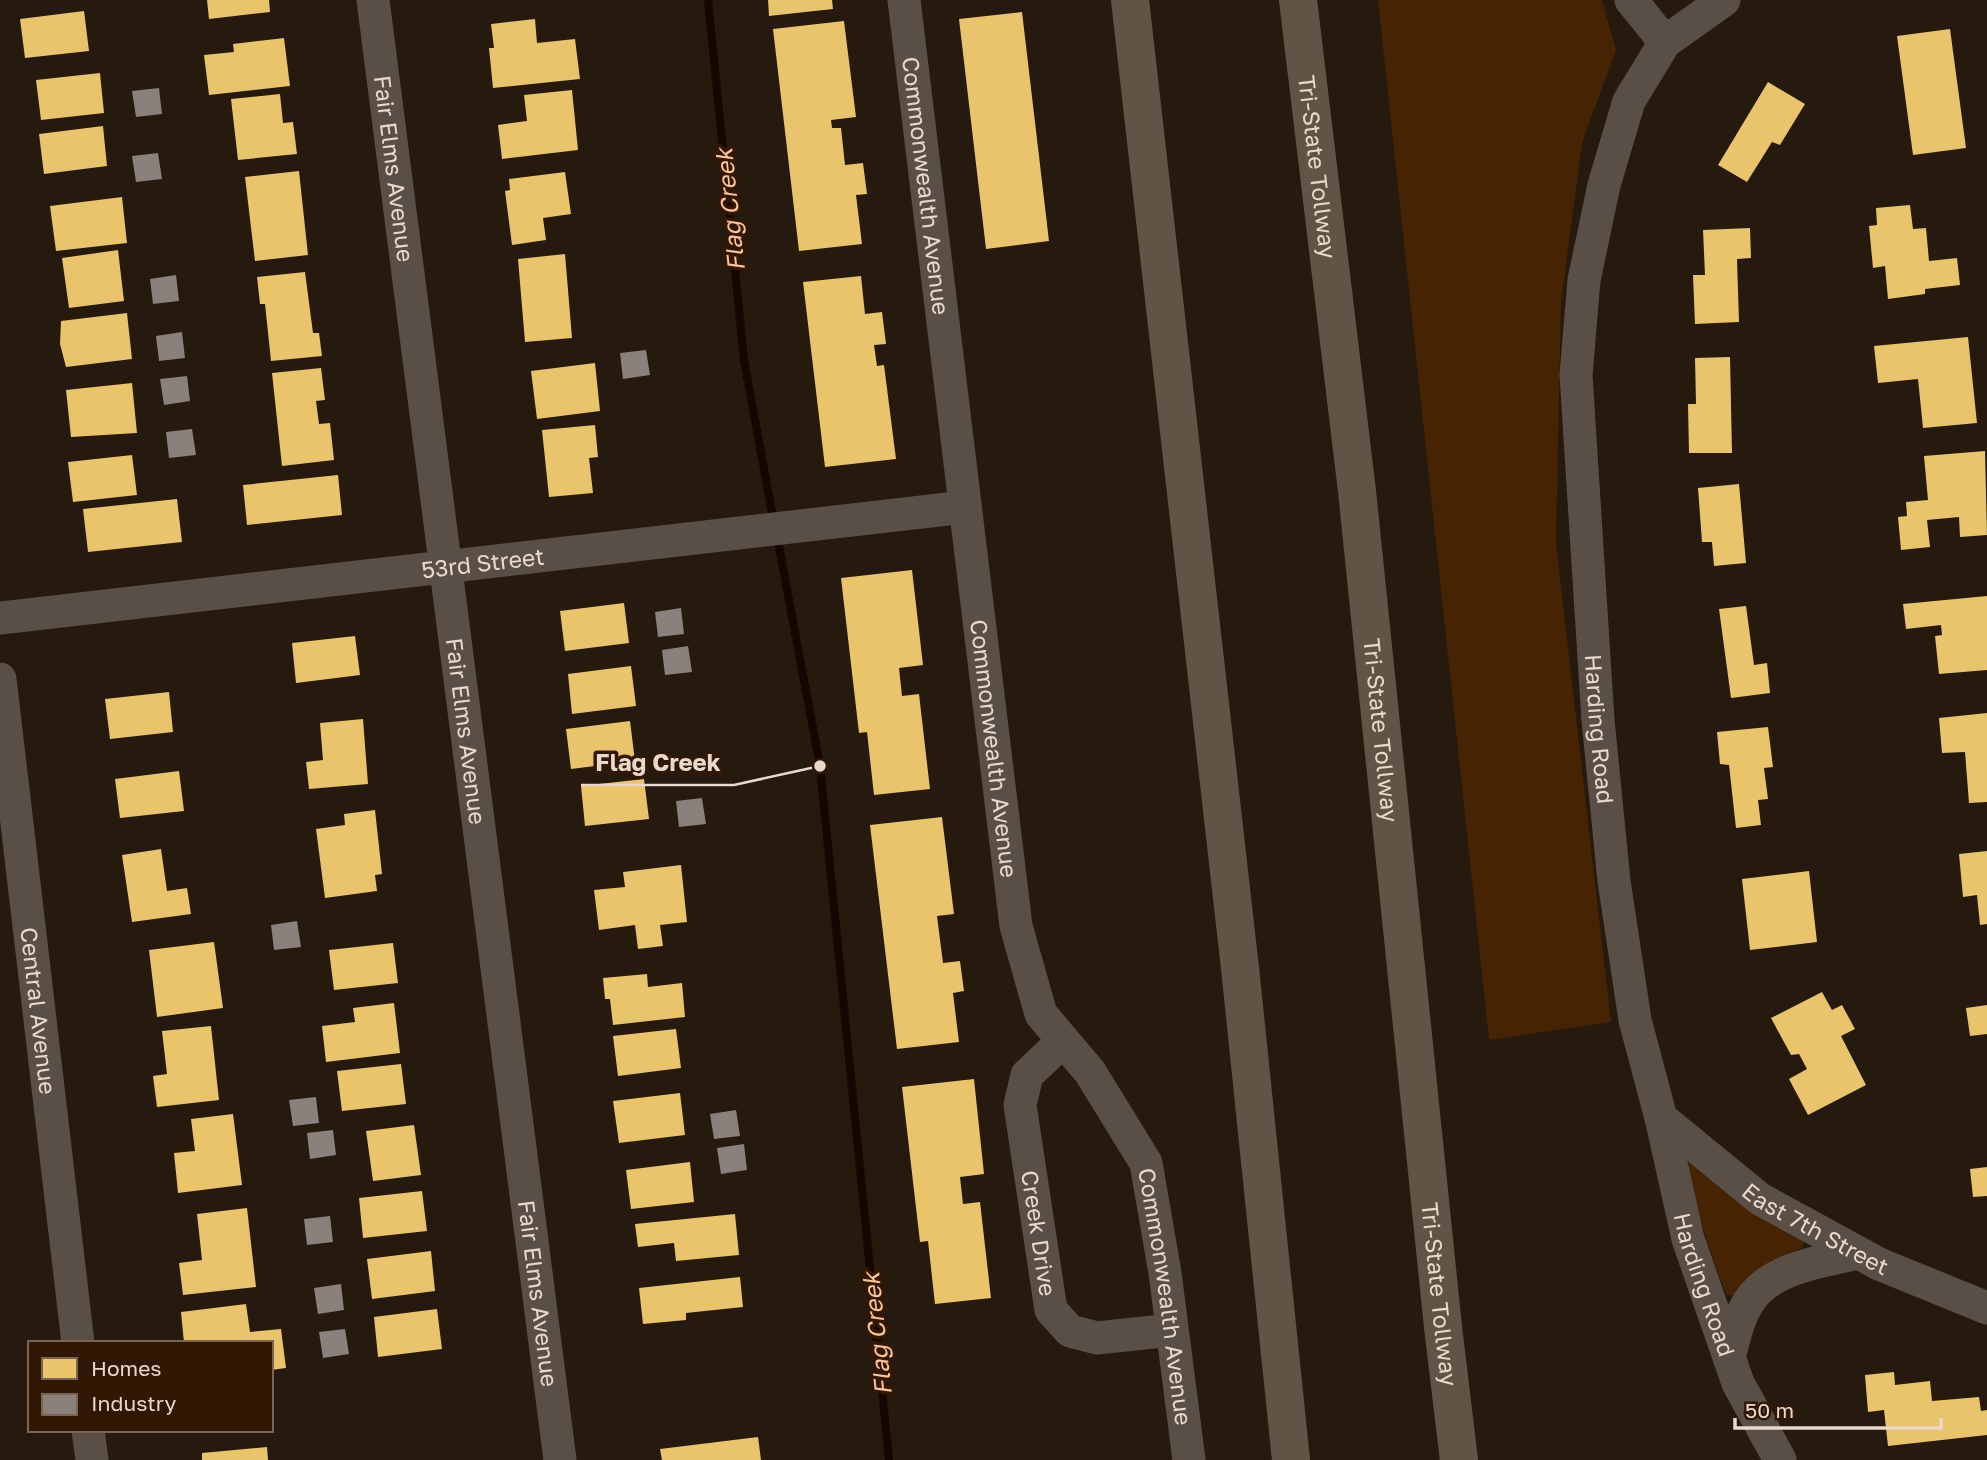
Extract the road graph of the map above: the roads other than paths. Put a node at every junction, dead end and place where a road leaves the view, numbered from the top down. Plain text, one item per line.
1 (373, 0) edge
2 (904, 0) edge
3 (1130, 0) edge
4 (1298, 0) edge
5 (1631, 0) edge
6 (1724, 0) edge
7 (1665, 42) junction
8 (965, 507) junction
9 (444, 566) junction
10 (0, 618) edge
11 (0, 679) edge
12 (1063, 1041) junction
13 (1661, 1118) junction
14 (1858, 1253) junction
15 (1987, 1308) edge
16 (1172, 1331) junction
17 (78, 1341) edge
18 (1729, 1357) junction
19 (88, 1432) edge
20 (92, 1460) edge
21 (560, 1460) edge
22 (1189, 1460) edge
23 (1291, 1460) edge
24 (1459, 1460) edge
25 (1780, 1460) edge

1 - 9 street, Fair Elms Avenue
2 - 8 street, Commonwealth Avenue
3 - 23 highway
4 - 24 highway, Tri-State Tollway
5 - 7 street
6 - 7 street
7 - 13 street, Harding Road
8 - 9 street, 53rd Street
8 - 12 street, Commonwealth Avenue
9 - 10 street, 53rd Street
9 - 21 street, Fair Elms Avenue
11 - 17 street, Central Avenue
12 - 16 street, Commonwealth Avenue
12 - 16 street, Creek Drive
13 - 14 street, East 7th Street
13 - 18 street, Harding Road
14 - 15 street, East 7th Street
14 - 18 street
16 - 22 street, Commonwealth Avenue
18 - 25 street, Harding Road
19 - 20 street

